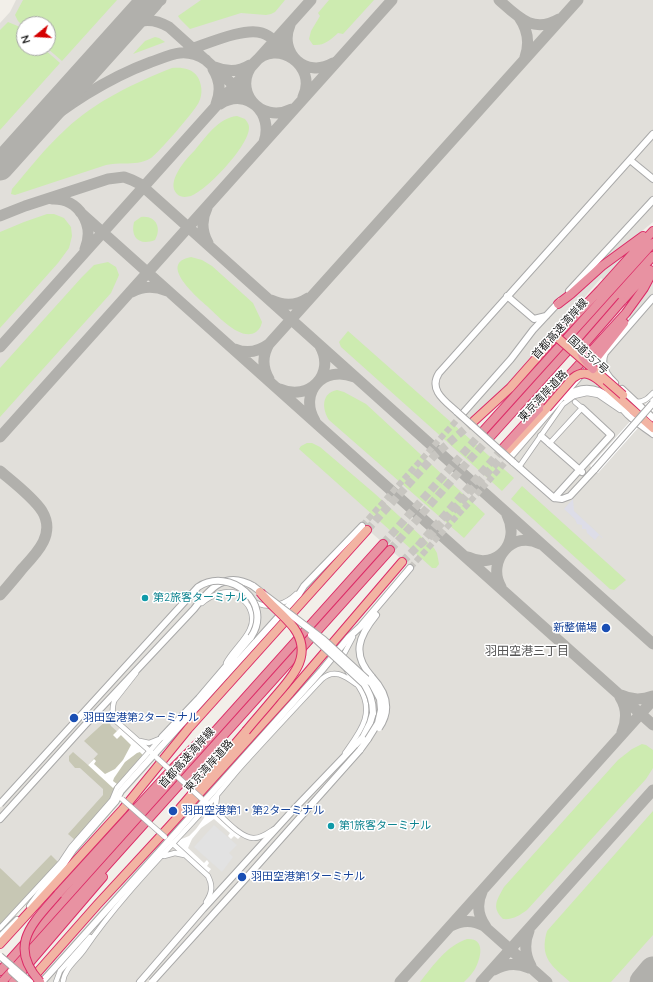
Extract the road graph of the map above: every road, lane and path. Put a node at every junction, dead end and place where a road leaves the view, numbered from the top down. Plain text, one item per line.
1 (653, 134) edge
2 (630, 160) junction
3 (653, 179) edge
4 (653, 200) edge
5 (653, 230) edge
6 (653, 243) edge
7 (653, 256) edge
8 (653, 267) edge
9 (653, 271) edge
10 (644, 288) junction
11 (506, 297) junction
12 (653, 298) edge
13 (558, 304) junction
14 (547, 315) junction
15 (533, 330) junction
16 (622, 332) junction
17 (555, 337) junction
18 (598, 356) junction
19 (593, 369) junction
20 (601, 382) junction
21 (653, 393) edge
22 (621, 397) junction
23 (575, 402) dead end
24 (636, 402) junction
25 (653, 403) edge
26 (557, 404) junction
27 (582, 408) junction
28 (461, 412) junction
29 (628, 415) junction
30 (653, 418) edge
31 (474, 421) tunnel mouth
32 (653, 423) edge
33 (653, 428) edge
34 (484, 430) tunnel mouth
35 (653, 434) edge
36 (491, 436) tunnel mouth
37 (541, 436) junction
38 (550, 444) junction
39 (509, 454) junction
40 (519, 467) junction
41 (580, 470) junction
42 (587, 477) junction
43 (554, 498) junction
44 (365, 528) joint
45 (383, 544) tunnel mouth
46 (390, 550) tunnel mouth
47 (402, 562) tunnel mouth
48 (304, 586) junction
49 (260, 592) junction
50 (227, 593) junction
51 (194, 609) junction
52 (300, 623) junction
53 (360, 627) junction
54 (141, 666) junction
55 (224, 668) junction
56 (271, 669) junction
57 (356, 684) junction
58 (162, 737) junction
59 (368, 739) junction
60 (137, 740) junction
61 (153, 754) junction
62 (339, 761) junction
63 (219, 793) junction
64 (120, 797) junction
65 (205, 801) junction
66 (0, 804) edge
67 (219, 814) junction
68 (1, 818) edge
69 (145, 822) junction
70 (282, 823) junction
71 (169, 841) junction
72 (149, 848) junction
73 (186, 856) junction
74 (161, 857) junction
75 (198, 914) junction
76 (0, 928) edge
77 (97, 931) junction
78 (0, 938) edge
79 (0, 944) edge
80 (0, 956) edge
81 (0, 960) edge
82 (0, 971) edge
83 (2, 982) edge
84 (13, 982) edge
85 (23, 982) edge
86 (30, 982) edge
87 (41, 982) edge
88 (56, 982) edge
89 (63, 982) edge
90 (139, 982) edge
91 (152, 982) edge

1 - 2 street
2 - 3 street
2 - 11 street
4 - 13 street
5 - 13 highway
5 - 17 highway
6 - 34 highway, 首都高速湾岸線
7 - 36 highway, 首都高速湾岸線
8 - 19 highway, bridge
9 - 10 highway
10 - 18 highway
10 - 39 highway
11 - 14 street
11 - 15 street
11 - 28 street
12 - 16 street
13 - 14 street
14 - 15 street
15 - 28 street
16 - 18 street
16 - 24 street
17 - 19 highway, 国道357号, bridge
17 - 20 highway, 国道357号, bridge
17 - 31 highway
18 - 26 street
19 - 22 highway, 国道357号, bridge
20 - 22 highway, 国道357号
20 - 39 highway, 東京湾岸道路, bridge
21 - 24 street
22 - 32 highway, 国道357号
22 - 33 highway, 国道357号
23 - 27 street
24 - 30 street
25 - 42 street, bridge
26 - 29 street
26 - 39 street
27 - 38 street
27 - 41 street
28 - 39 street, bridge
29 - 35 street
29 - 37 street
37 - 38 street
37 - 40 street
38 - 41 street
39 - 40 street
40 - 43 street
41 - 42 street
41 - 43 street
42 - 43 street
44 - 48 street
44 - 79 highway
45 - 56 highway, 首都高速湾岸線
46 - 69 highway, 首都高速湾岸線
47 - 72 highway, 東京湾岸道路
48 - 50 street
48 - 61 street
49 - 51 street, bridge
49 - 52 street, bridge
49 - 72 highway, bridge
50 - 51 street
50 - 55 street
51 - 54 street
52 - 59 street, bridge
52 - 62 street, bridge
53 - 57 street
53 - 59 street, bridge
53 - 65 street
54 - 60 street
54 - 68 street
55 - 58 street
55 - 66 street, bridge
56 - 82 highway, 首都高速湾岸線
56 - 87 highway, bridge
57 - 62 street
57 - 63 street
58 - 60 street
58 - 61 street
59 - 91 street, bridge
60 - 61 street
61 - 64 street
61 - 65 street, bridge
61 - 76 street
62 - 70 street
63 - 65 street
63 - 67 street
64 - 71 street, bridge
64 - 78 street
65 - 67 street
65 - 71 street
67 - 70 street
69 - 83 highway, 首都高速湾岸線
69 - 84 highway
70 - 75 street
71 - 73 street
71 - 74 street
71 - 87 street
72 - 86 highway, 東京湾岸道路
73 - 74 street
73 - 75 street
74 - 77 street
75 - 90 street
77 - 88 street
77 - 89 street
80 - 86 street, bridge
81 - 85 street, bridge

